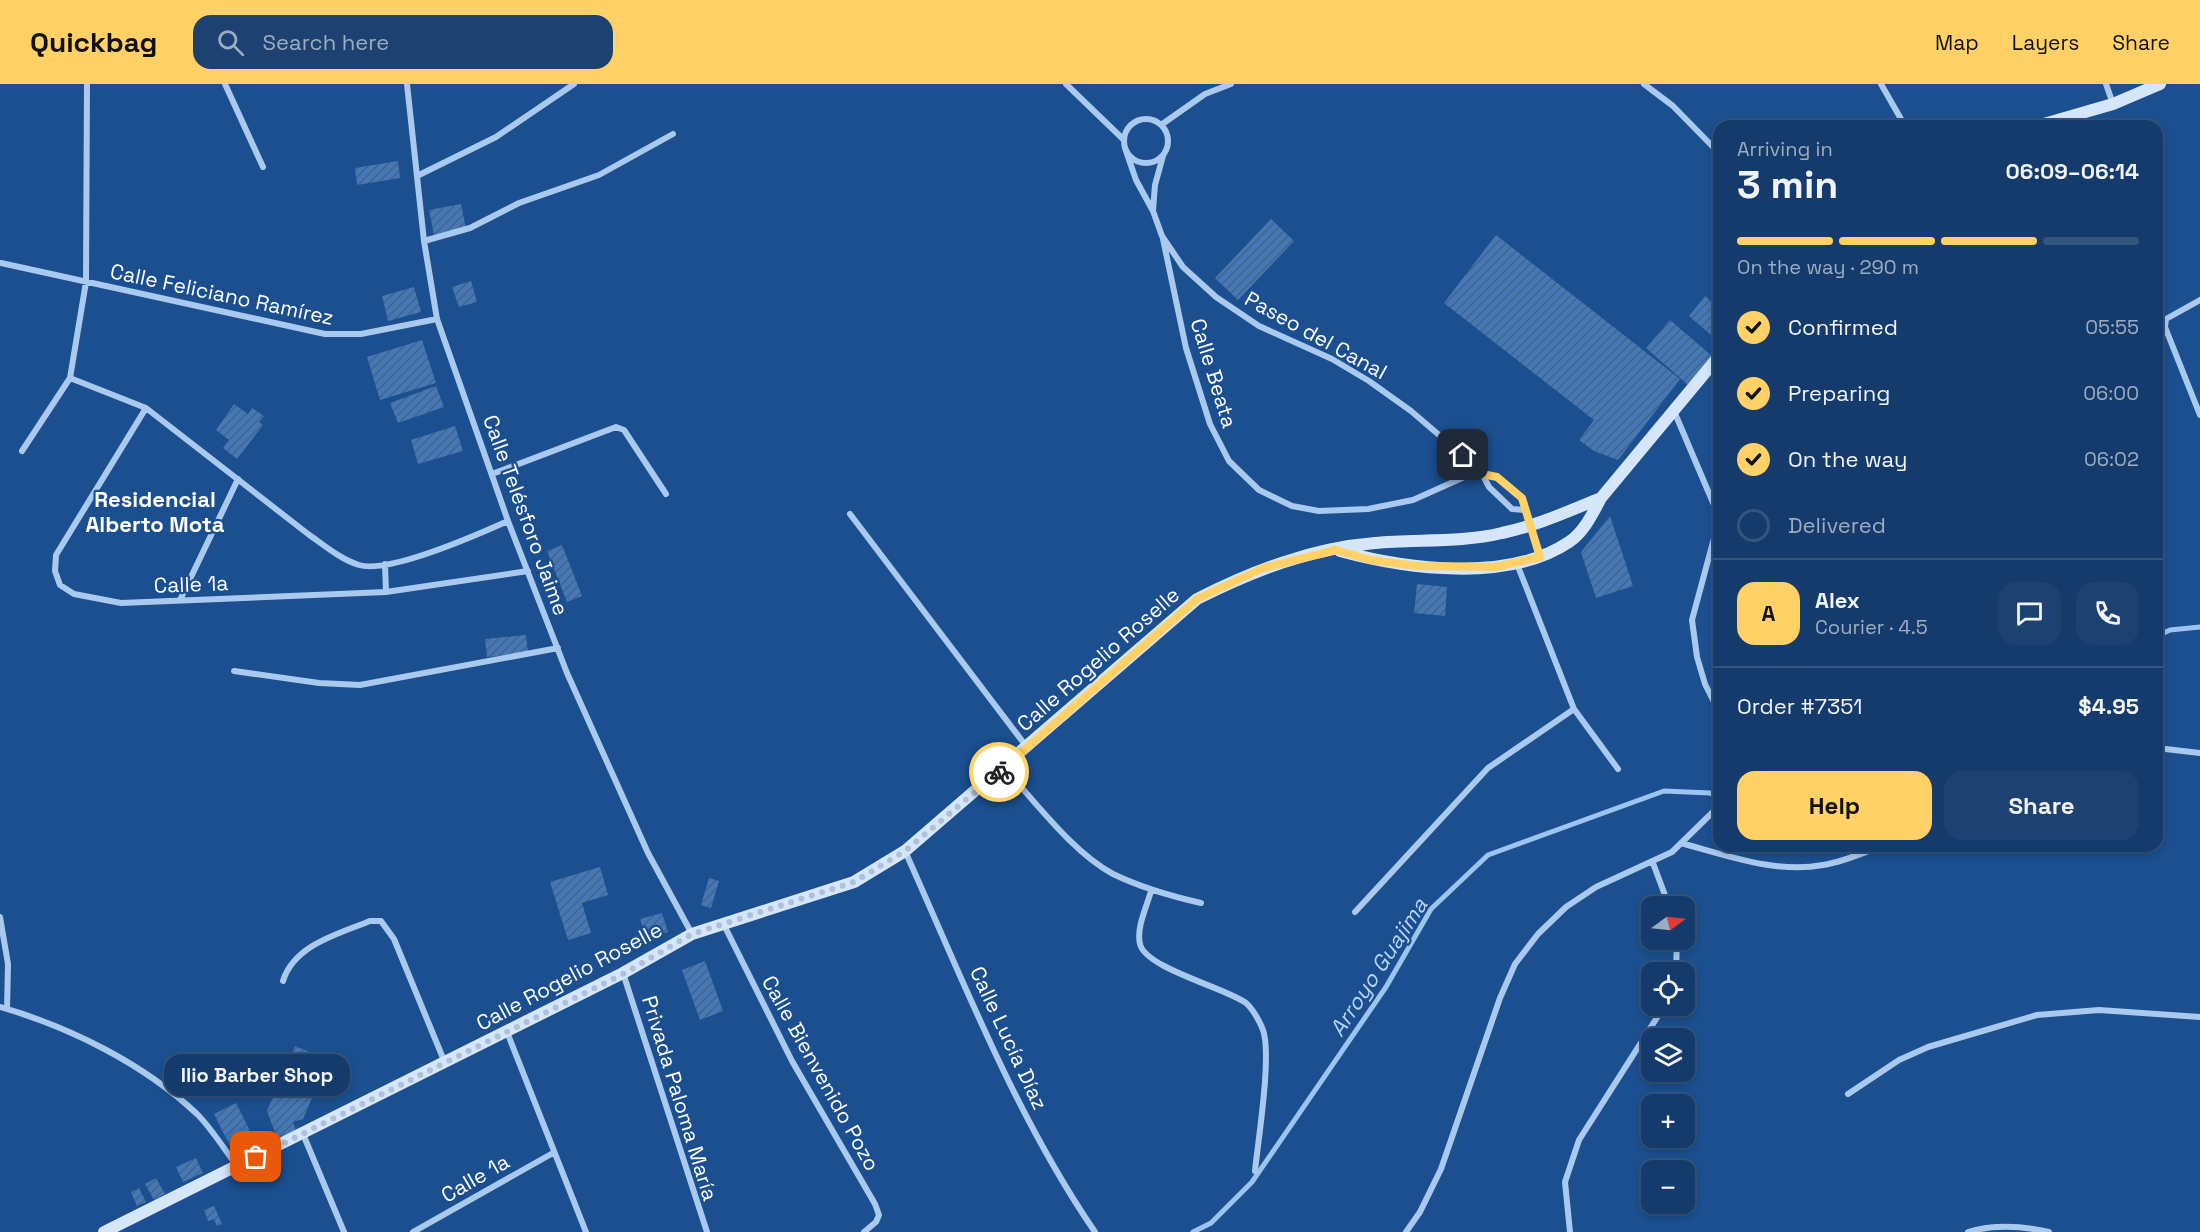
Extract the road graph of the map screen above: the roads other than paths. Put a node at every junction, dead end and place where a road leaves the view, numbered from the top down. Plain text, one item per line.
1 (87, 84) edge
2 (225, 84) edge
3 (407, 84) edge
4 (574, 84) edge
5 (1066, 84) edge
6 (1231, 84) edge
7 (1644, 84) edge
8 (1881, 84) edge
9 (2106, 84) edge
10 (2160, 84) edge
11 (2113, 104) junction
12 (1902, 120) edge
13 (2058, 120) edge
14 (1161, 125) junction
15 (674, 134) dead end
16 (1124, 144) junction
17 (1713, 147) edge
18 (1165, 152) junction
19 (263, 167) dead end
20 (417, 176) junction
21 (1153, 211) junction
22 (1162, 236) junction
23 (424, 241) junction
24 (1, 263) edge
25 (86, 282) junction
26 (2200, 300) edge
27 (437, 319) junction
28 (1713, 363) edge
29 (70, 378) junction
30 (146, 408) junction
31 (1674, 410) junction
32 (2200, 416) edge
33 (22, 451) dead end
34 (1481, 472) junction
35 (492, 474) junction
36 (238, 479) junction
37 (666, 494) dead end
38 (1601, 498) junction
39 (1713, 503) edge
40 (1525, 510) junction
41 (850, 514) dead end
42 (508, 521) junction
43 (1530, 526) junction
44 (1713, 546) edge
45 (1336, 550) junction
46 (1540, 557) junction
47 (385, 564) junction
48 (1518, 564) junction
49 (528, 571) junction
50 (386, 592) junction
51 (180, 600) junction
52 (558, 648) junction
53 (234, 671) dead end
54 (1713, 700) edge
55 (1574, 709) junction
56 (1027, 746) junction
57 (2163, 749) edge
58 (2200, 753) edge
59 (1004, 768) junction
60 (1618, 769) dead end
61 (1713, 812) edge
62 (1681, 843) junction
63 (905, 851) junction
64 (1713, 851) edge
65 (1715, 852) edge
66 (1863, 852) edge
67 (1653, 862) junction
68 (1151, 891) junction
69 (1665, 896) edge
70 (1201, 903) dead end
71 (1355, 912) dead end
72 (0, 917) edge
73 (723, 925) junction
74 (692, 934) junction
75 (623, 974) junction
76 (283, 981) dead end
77 (4, 1008) edge
78 (1658, 1016) edge
79 (2200, 1017) edge
80 (507, 1032) junction
81 (445, 1064) junction
82 (1848, 1094) dead end
83 (303, 1134) junction
84 (553, 1153) junction
85 (237, 1166) junction
86 (1255, 1171) dead end
87 (104, 1232) edge
88 (344, 1232) edge
89 (413, 1232) edge
90 (586, 1232) edge
91 (707, 1232) edge
92 (864, 1232) edge
93 (1095, 1232) edge
94 (1406, 1232) edge
95 (1570, 1232) edge
96 (1968, 1232) edge
97 (2049, 1232) edge

1 - 25 street
2 - 19 street
3 - 20 street, Calle Telésforo Jaime
4 - 20 street
5 - 16 street, Paseo del Canal
6 - 14 street
7 - 17 street
8 - 12 street
9 - 11 street
10 - 11 street
11 - 13 street
14 - 16 street
14 - 18 street
15 - 23 street
16 - 18 street
16 - 21 street, Paseo del Canal
18 - 21 street, Paseo del Canal
20 - 23 street, Calle Telésforo Jaime
21 - 22 street, Paseo del Canal
22 - 34 street, Paseo del Canal
22 - 34 street, Calle Beata
23 - 27 street, Calle Telésforo Jaime
24 - 25 street, Calle Feliciano Ramírez
25 - 27 street, Calle Feliciano Ramírez
25 - 29 street
26 - 32 street
27 - 35 street, Calle Telésforo Jaime
28 - 31 street, Calle Rogelio Roselle
29 - 30 street
29 - 33 street
30 - 36 street
30 - 51 street, Calle 1a
31 - 38 street, Calle Rogelio Roselle
31 - 39 street
34 - 40 street, Paseo del Canal
34 - 40 street, Paseo del Canal
35 - 37 street
35 - 42 street, Calle Telésforo Jaime
36 - 47 street
36 - 51 street
38 - 43 street, Calle Rogelio Roselle
38 - 46 street, Calle Rogelio Roselle
40 - 43 street, Paseo del Canal
41 - 56 street
42 - 47 street
42 - 49 street, Calle Telésforo Jaime
43 - 45 street, Calle Rogelio Roselle
43 - 46 street, Paseo del Canal
44 - 54 street
45 - 48 street, Calle Rogelio Roselle
45 - 56 street, Calle Rogelio Roselle
46 - 48 street, Calle Rogelio Roselle
47 - 50 street
48 - 55 street
49 - 50 street, Calle 1a
49 - 52 street, Calle Telésforo Jaime
50 - 51 street, Calle 1a
52 - 53 street
52 - 74 street, Calle Telésforo Jaime
55 - 60 street
55 - 71 street
56 - 59 street, Calle Rogelio Roselle
57 - 58 street
59 - 63 street, Calle Rogelio Roselle
59 - 68 street
61 - 62 street
62 - 64 street
62 - 67 street
63 - 73 street, Calle Rogelio Roselle
63 - 93 street, Calle Lucía Díaz
65 - 66 street
67 - 69 street
67 - 94 street
68 - 70 street
68 - 86 street
72 - 77 street
73 - 74 street, Calle Rogelio Roselle
73 - 92 street, Calle Bienvenido Pozo
74 - 75 street, Calle Rogelio Roselle
75 - 80 street, Calle Rogelio Roselle
75 - 91 street, Privada Paloma María
76 - 81 street
77 - 85 street
78 - 95 street
79 - 82 street
80 - 81 street, Calle Rogelio Roselle
80 - 84 street
81 - 83 street, Calle Rogelio Roselle
83 - 85 street, Calle Rogelio Roselle
83 - 88 street
84 - 89 street, Calle 1a
84 - 90 street
85 - 87 street, Calle Rogelio Roselle
96 - 97 street

